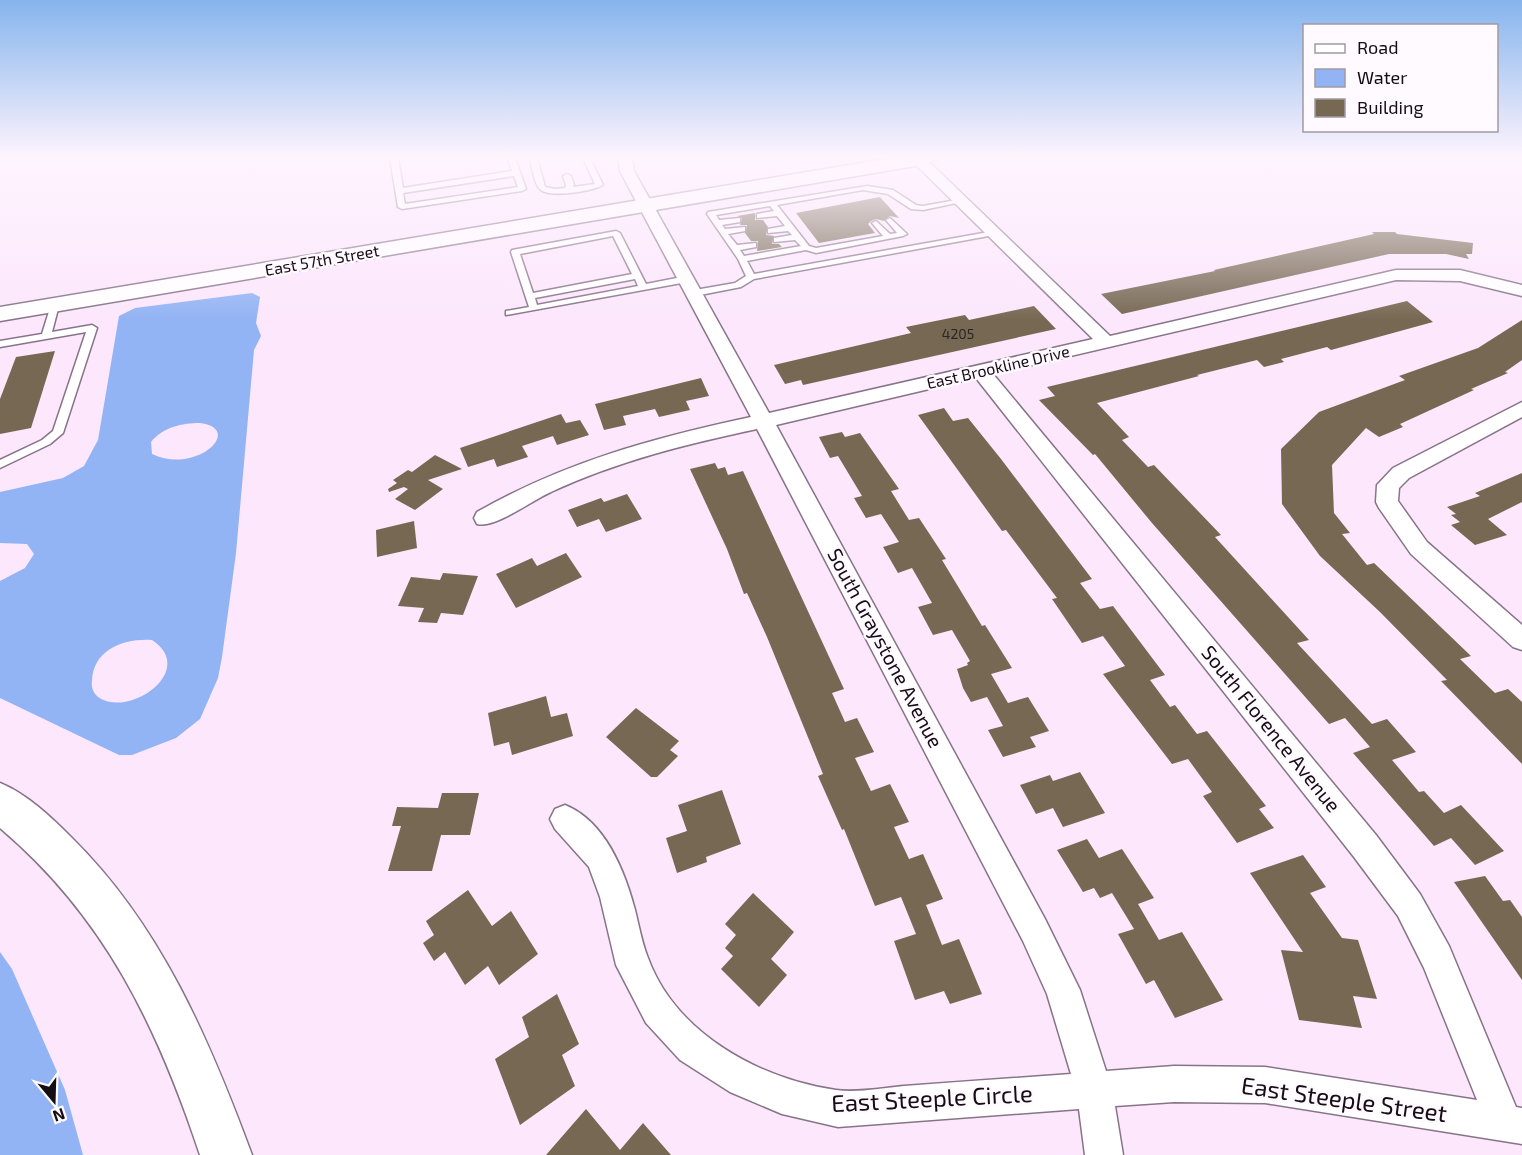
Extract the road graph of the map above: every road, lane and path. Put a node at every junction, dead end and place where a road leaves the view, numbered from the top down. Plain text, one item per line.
1 (562, 212) edge
2 (573, 212) edge
3 (652, 212) edge
4 (724, 212) edge
5 (973, 212) edge
6 (778, 213) joint
7 (760, 216) dead end
8 (737, 220) dead end
9 (891, 220) dead end
10 (876, 223) dead end
11 (717, 224) junction
12 (787, 224) junction
13 (768, 228) dead end
14 (745, 232) dead end
15 (994, 233) junction
16 (726, 236) junction
17 (797, 237) junction
18 (888, 237) junction
19 (777, 240) dead end
20 (753, 245) dead end
21 (734, 248) junction
22 (801, 249) junction
23 (742, 259) junction
24 (809, 267) junction
25 (619, 273) dead end
26 (636, 273) junction
27 (751, 277) junction
28 (691, 286) junction
29 (643, 287) junction
30 (1522, 291) edge
31 (529, 296) junction
32 (0, 299) edge
33 (56, 305) junction
34 (534, 308) junction
35 (509, 313) dead end
36 (0, 314) edge
37 (46, 336) junction
38 (1106, 342) junction
39 (0, 344) edge
40 (980, 371) junction
41 (1522, 409) edge
42 (764, 422) junction
43 (0, 464) edge
44 (485, 518) dead end
45 (1522, 640) edge
46 (0, 802) edge
47 (565, 819) dead end
48 (1094, 1091) junction
49 (1513, 1124) edge
50 (226, 1155) edge
51 (1104, 1155) edge

1 - 32 main road, East 57th Street
2 - 33 main road, East 57th Street
3 - 28 street, South Graystone Avenue
4 - 11 lane
5 - 15 street
6 - 7 lane
6 - 12 lane
8 - 11 lane
9 - 18 lane
10 - 18 lane
11 - 16 lane
12 - 13 lane
12 - 17 lane
14 - 16 lane
15 - 24 lane
15 - 38 street
16 - 21 lane
17 - 19 lane
17 - 22 lane
18 - 22 lane
20 - 21 lane
21 - 23 lane
22 - 23 lane
22 - 24 lane
23 - 27 lane
24 - 27 lane
25 - 26 lane
26 - 29 lane
26 - 31 lane
26 - 31 lane
27 - 28 lane
28 - 29 lane
28 - 42 street, South Graystone Avenue
29 - 34 lane
30 - 38 street, East Brookline Drive
31 - 34 lane
33 - 36 main road, East 57th Street
33 - 37 lane
34 - 35 lane
37 - 39 lane
37 - 43 lane
38 - 40 street, East Brookline Drive
40 - 42 street, East Brookline Drive
40 - 49 street, South Florence Avenue
41 - 45 street
42 - 44 street, East Brookline Drive
42 - 48 street, South Graystone Avenue
46 - 50 main road
47 - 48 street, East Steeple Circle
48 - 49 street, East Steeple Street
48 - 51 street, South Graystone Avenue

